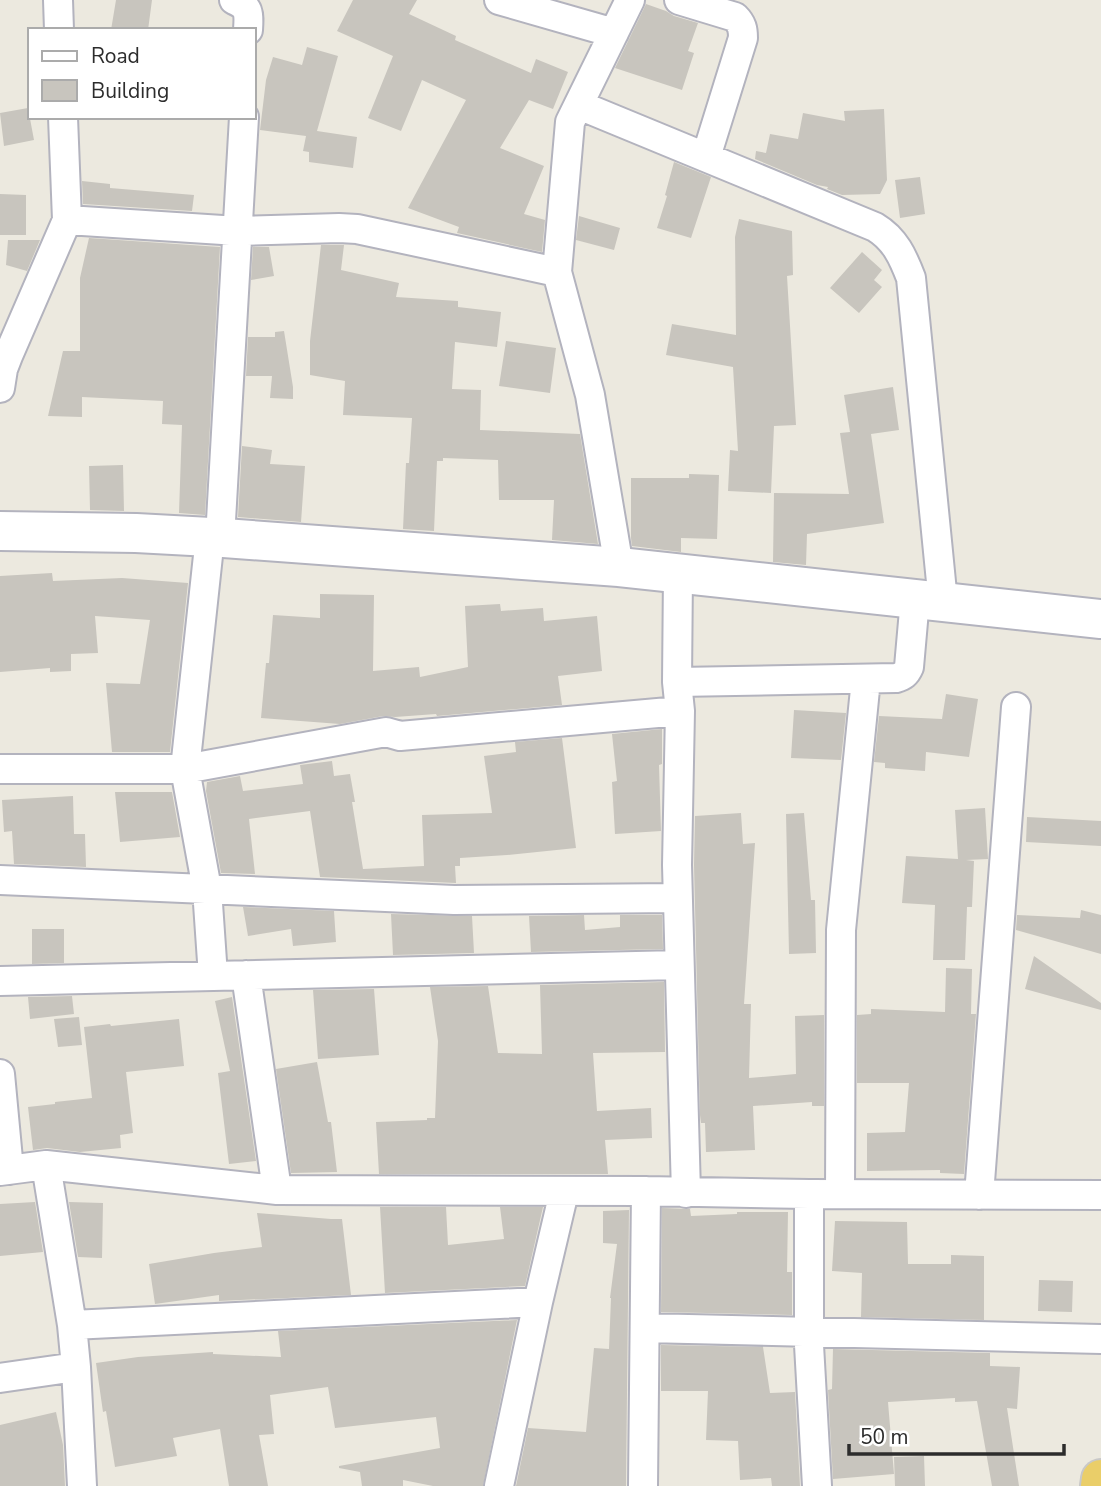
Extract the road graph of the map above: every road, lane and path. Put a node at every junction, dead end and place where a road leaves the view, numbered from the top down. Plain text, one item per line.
1 (58, 0) edge
2 (234, 0) edge
3 (499, 0) edge
4 (630, 0) edge
5 (679, 0) edge
6 (59, 28) edge
7 (248, 28) edge
8 (614, 33) junction
9 (579, 105) junction
10 (63, 119) edge
11 (244, 119) edge
12 (706, 157) junction
13 (67, 220) junction
14 (238, 232) junction
15 (557, 272) junction
16 (0, 388) edge
17 (0, 531) edge
18 (215, 537) junction
19 (619, 567) junction
20 (678, 573) junction
21 (929, 600) junction
22 (1101, 619) edge
23 (866, 679) junction
24 (677, 682) junction
25 (1016, 707) dead end
26 (680, 711) junction
27 (0, 769) edge
28 (185, 769) junction
29 (0, 880) edge
30 (207, 889) junction
31 (677, 898) junction
32 (679, 965) junction
33 (246, 975) junction
34 (213, 976) junction
35 (0, 981) edge
36 (0, 1074) edge
37 (46, 1165) junction
38 (5, 1170) edge
39 (276, 1190) junction
40 (646, 1191) junction
41 (564, 1192) junction
42 (686, 1193) junction
43 (810, 1194) junction
44 (839, 1194) junction
45 (979, 1195) junction
46 (1101, 1195) edge
47 (538, 1302) junction
48 (72, 1325) junction
49 (645, 1328) junction
50 (809, 1331) junction
51 (1101, 1339) edge
52 (76, 1367) junction
53 (0, 1378) edge
54 (1101, 1479) edge
55 (82, 1486) edge
56 (499, 1486) edge
57 (643, 1486) edge
58 (817, 1486) edge
59 (1100, 1486) edge

1 - 6 street
2 - 7 street
3 - 8 street
4 - 8 street
5 - 12 street
8 - 9 street
9 - 12 street
9 - 15 street
10 - 13 street
11 - 14 street
12 - 21 street
13 - 14 street
13 - 16 street
14 - 15 street
14 - 18 street
15 - 19 street
17 - 18 main road
18 - 19 main road
18 - 28 street
19 - 20 main road
20 - 21 main road
20 - 24 street
21 - 22 main road
21 - 23 street
23 - 24 street
23 - 44 street
24 - 26 street
25 - 45 street
26 - 28 street
26 - 31 street
27 - 28 street
28 - 30 street
29 - 30 street
30 - 31 street
30 - 34 street
31 - 32 street
32 - 33 street
32 - 42 street
33 - 34 street
33 - 39 street
34 - 35 street
36 - 38 street
37 - 38 street
37 - 39 street
37 - 48 street
39 - 41 street
40 - 41 street
40 - 42 street
40 - 49 street
41 - 47 street
42 - 43 street
43 - 44 street
43 - 50 street
44 - 45 street
45 - 46 street
47 - 48 street
47 - 56 street
48 - 52 street
49 - 50 street
49 - 57 street
50 - 51 street
50 - 58 street
52 - 53 street
52 - 55 street
54 - 59 highway

